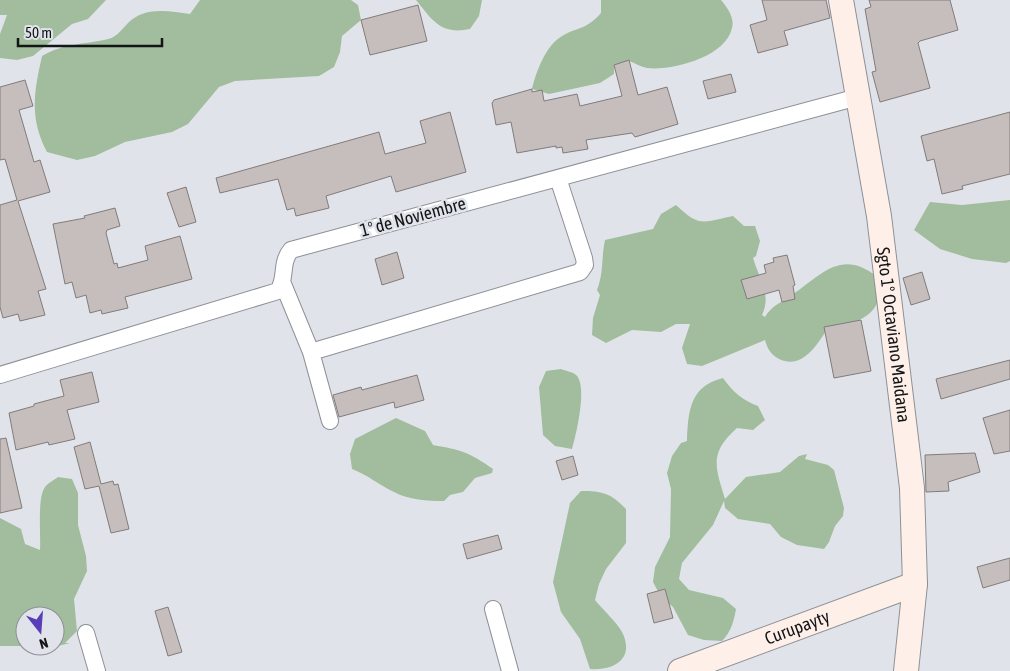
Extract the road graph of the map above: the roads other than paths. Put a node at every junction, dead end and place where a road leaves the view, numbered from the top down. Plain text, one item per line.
1 (842, 0) edge
2 (858, 97) junction
3 (558, 178) junction
4 (284, 284) junction
5 (311, 352) junction
6 (0, 375) edge
7 (330, 421) dead end
8 (915, 584) junction
9 (493, 609) dead end
10 (86, 633) dead end
11 (97, 671) edge
12 (510, 671) edge
13 (680, 671) edge
14 (906, 671) edge

1 - 2 main road, Sgto 1° Octaviano Maidana
2 - 3 street, 1º de Noviembre
2 - 8 main road, Sgto 1° Octaviano Maidana
3 - 4 street, 1º de Noviembre
3 - 5 street
4 - 5 street
4 - 6 street
5 - 7 street
8 - 13 main road, Curupayty
8 - 14 main road, Sgto 1° Octaviano Maidana
9 - 12 street
10 - 11 street

